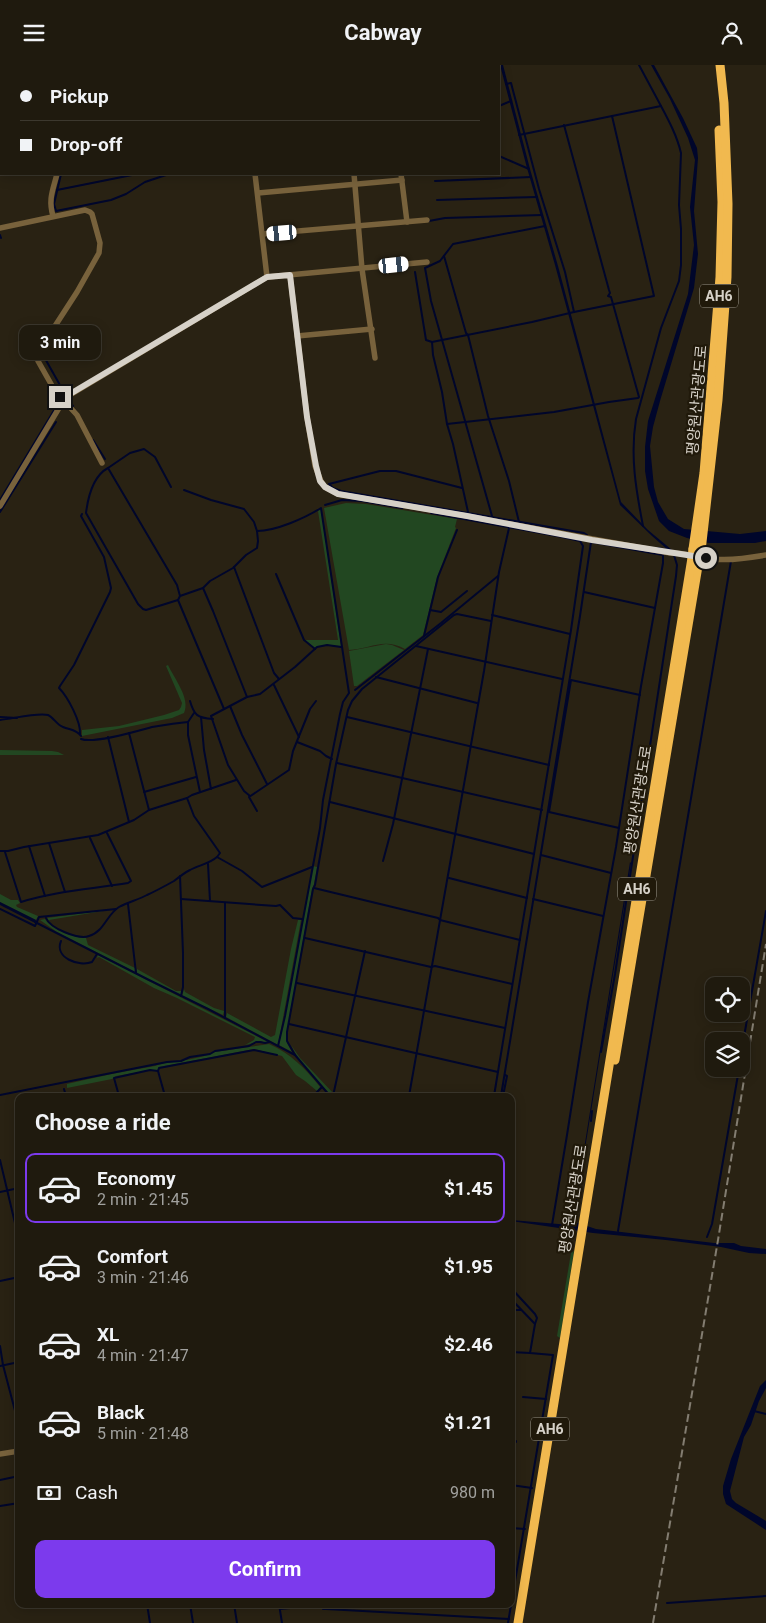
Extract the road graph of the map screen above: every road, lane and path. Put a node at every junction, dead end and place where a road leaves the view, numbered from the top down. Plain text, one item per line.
1 (714, 65) edge
2 (720, 65) edge
3 (57, 175) edge
4 (255, 175) edge
5 (354, 175) edge
6 (402, 177) edge
7 (355, 185) junction
8 (258, 193) junction
9 (54, 216) junction
10 (426, 220) dead end
11 (407, 222) junction
12 (359, 226) junction
13 (0, 228) edge
14 (263, 234) junction
15 (426, 262) dead end
16 (362, 269) junction
17 (290, 275) junction
18 (267, 277) junction
19 (372, 329) junction
20 (297, 337) junction
21 (375, 358) dead end
22 (63, 400) junction
23 (102, 463) dead end
24 (0, 506) edge
25 (700, 527) junction
26 (766, 555) edge
27 (584, 1236) junction
28 (15, 1452) edge
29 (0, 1454) edge
30 (518, 1623) edge
31 (523, 1623) edge

1 - 25 highway, 평양원산관광도로 / AH6
2 - 25 highway
3 - 9 street
4 - 8 street
5 - 7 street
6 - 7 street
6 - 11 street
7 - 8 street
7 - 12 street
8 - 14 street
9 - 13 street
9 - 22 street
10 - 11 street
11 - 12 street
12 - 14 street
12 - 16 street
14 - 18 street
15 - 16 street
16 - 17 street
16 - 19 street
17 - 18 street
17 - 20 street
18 - 22 street
19 - 20 street
19 - 21 street
20 - 26 street
22 - 23 street
22 - 24 street
25 - 27 highway, 평양원산관광도로 / AH6
27 - 30 highway, 평양원산관광도로 / AH6
27 - 31 highway
28 - 29 street

